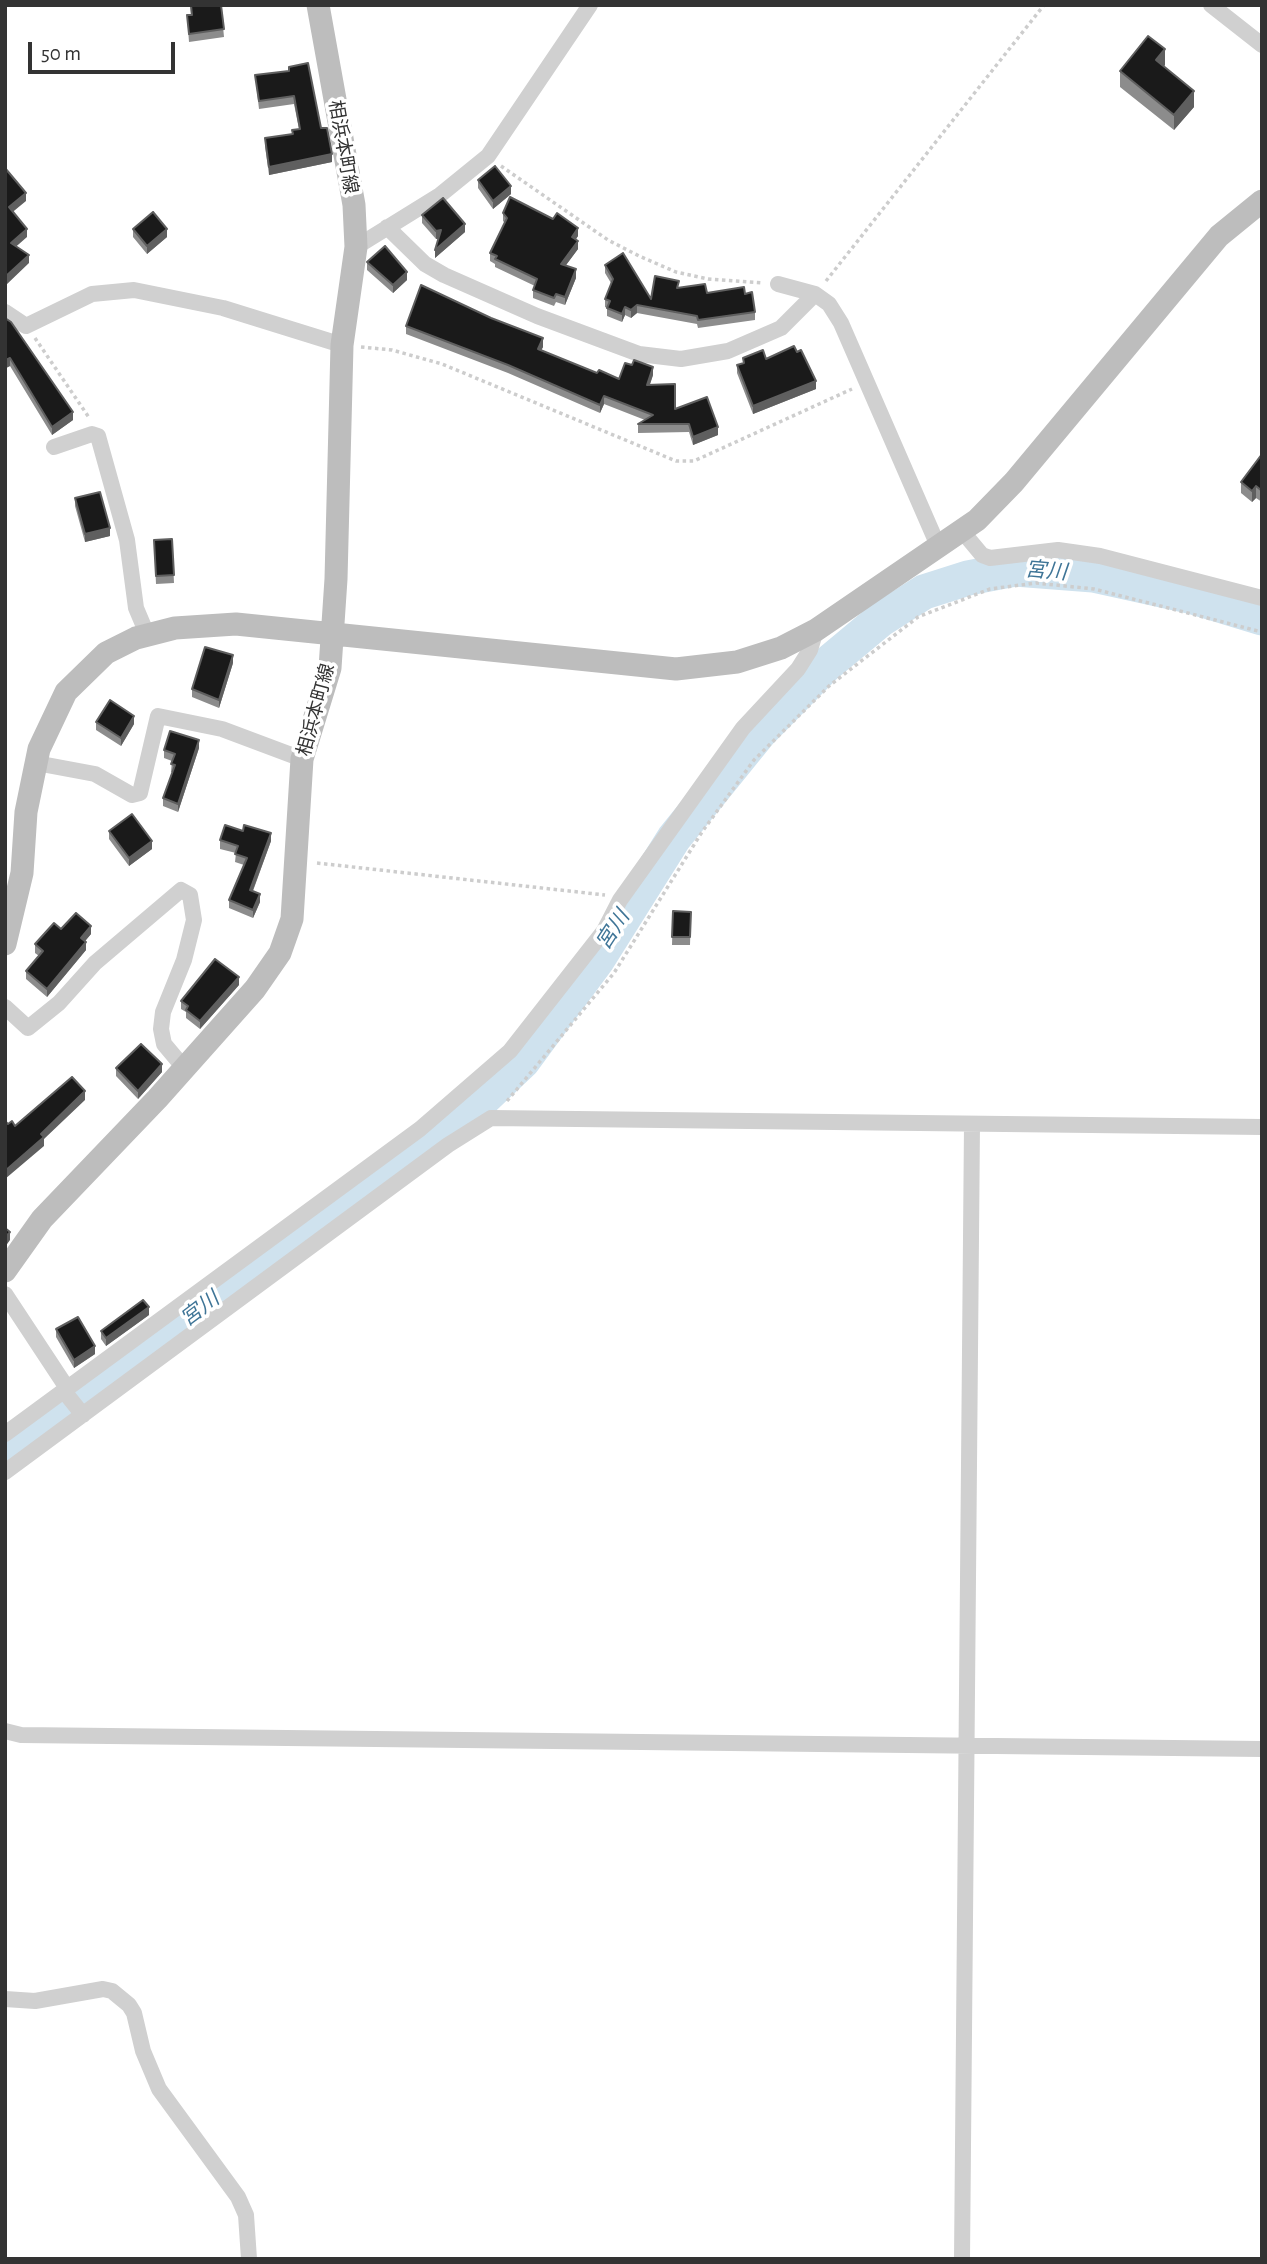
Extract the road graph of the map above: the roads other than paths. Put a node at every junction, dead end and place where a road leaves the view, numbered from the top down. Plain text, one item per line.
1 (318, 5) edge
2 (590, 5) edge
3 (1211, 5) edge
4 (1262, 45) edge
5 (1262, 201) edge
6 (387, 227) junction
7 (356, 247) junction
8 (778, 284) road end
9 (815, 294) junction
10 (5, 312) edge
11 (342, 345) junction
12 (54, 447) dead end
13 (962, 531) junction
14 (939, 548) junction
15 (1262, 598) edge
16 (816, 630) junction
17 (147, 634) junction
18 (331, 635) junction
19 (302, 759) junction
20 (36, 763) junction
21 (5, 944) edge
22 (5, 1007) edge
23 (185, 1069) junction
24 (972, 1124) junction
25 (1262, 1127) edge
26 (5, 1271) edge
27 (5, 1294) edge
28 (67, 1392) junction
29 (81, 1412) junction
30 (5, 1434) edge
31 (5, 1472) edge
32 (5, 1731) edge
33 (966, 1748) junction
34 (1262, 1749) edge
35 (5, 1999) edge
36 (249, 2259) edge
37 (962, 2259) edge

1 - 7 street, 相浜本町線
2 - 6 street
3 - 4 street
5 - 13 street
6 - 7 street
6 - 9 street
7 - 11 street, 相浜本町線
8 - 9 street
9 - 14 street
10 - 11 street
11 - 18 street, 相浜本町線
12 - 17 street
13 - 14 street
13 - 15 street
14 - 16 street
16 - 18 street
16 - 28 street
17 - 18 street
17 - 20 street
18 - 19 street, 相浜本町線
19 - 20 street
19 - 23 street, 相浜本町線
20 - 21 street
22 - 23 street
23 - 26 street, 相浜本町線
24 - 25 street
24 - 29 street
24 - 33 street
27 - 28 street
28 - 29 street
28 - 30 street
29 - 31 street
32 - 33 street
33 - 34 street
33 - 37 street
35 - 36 street

